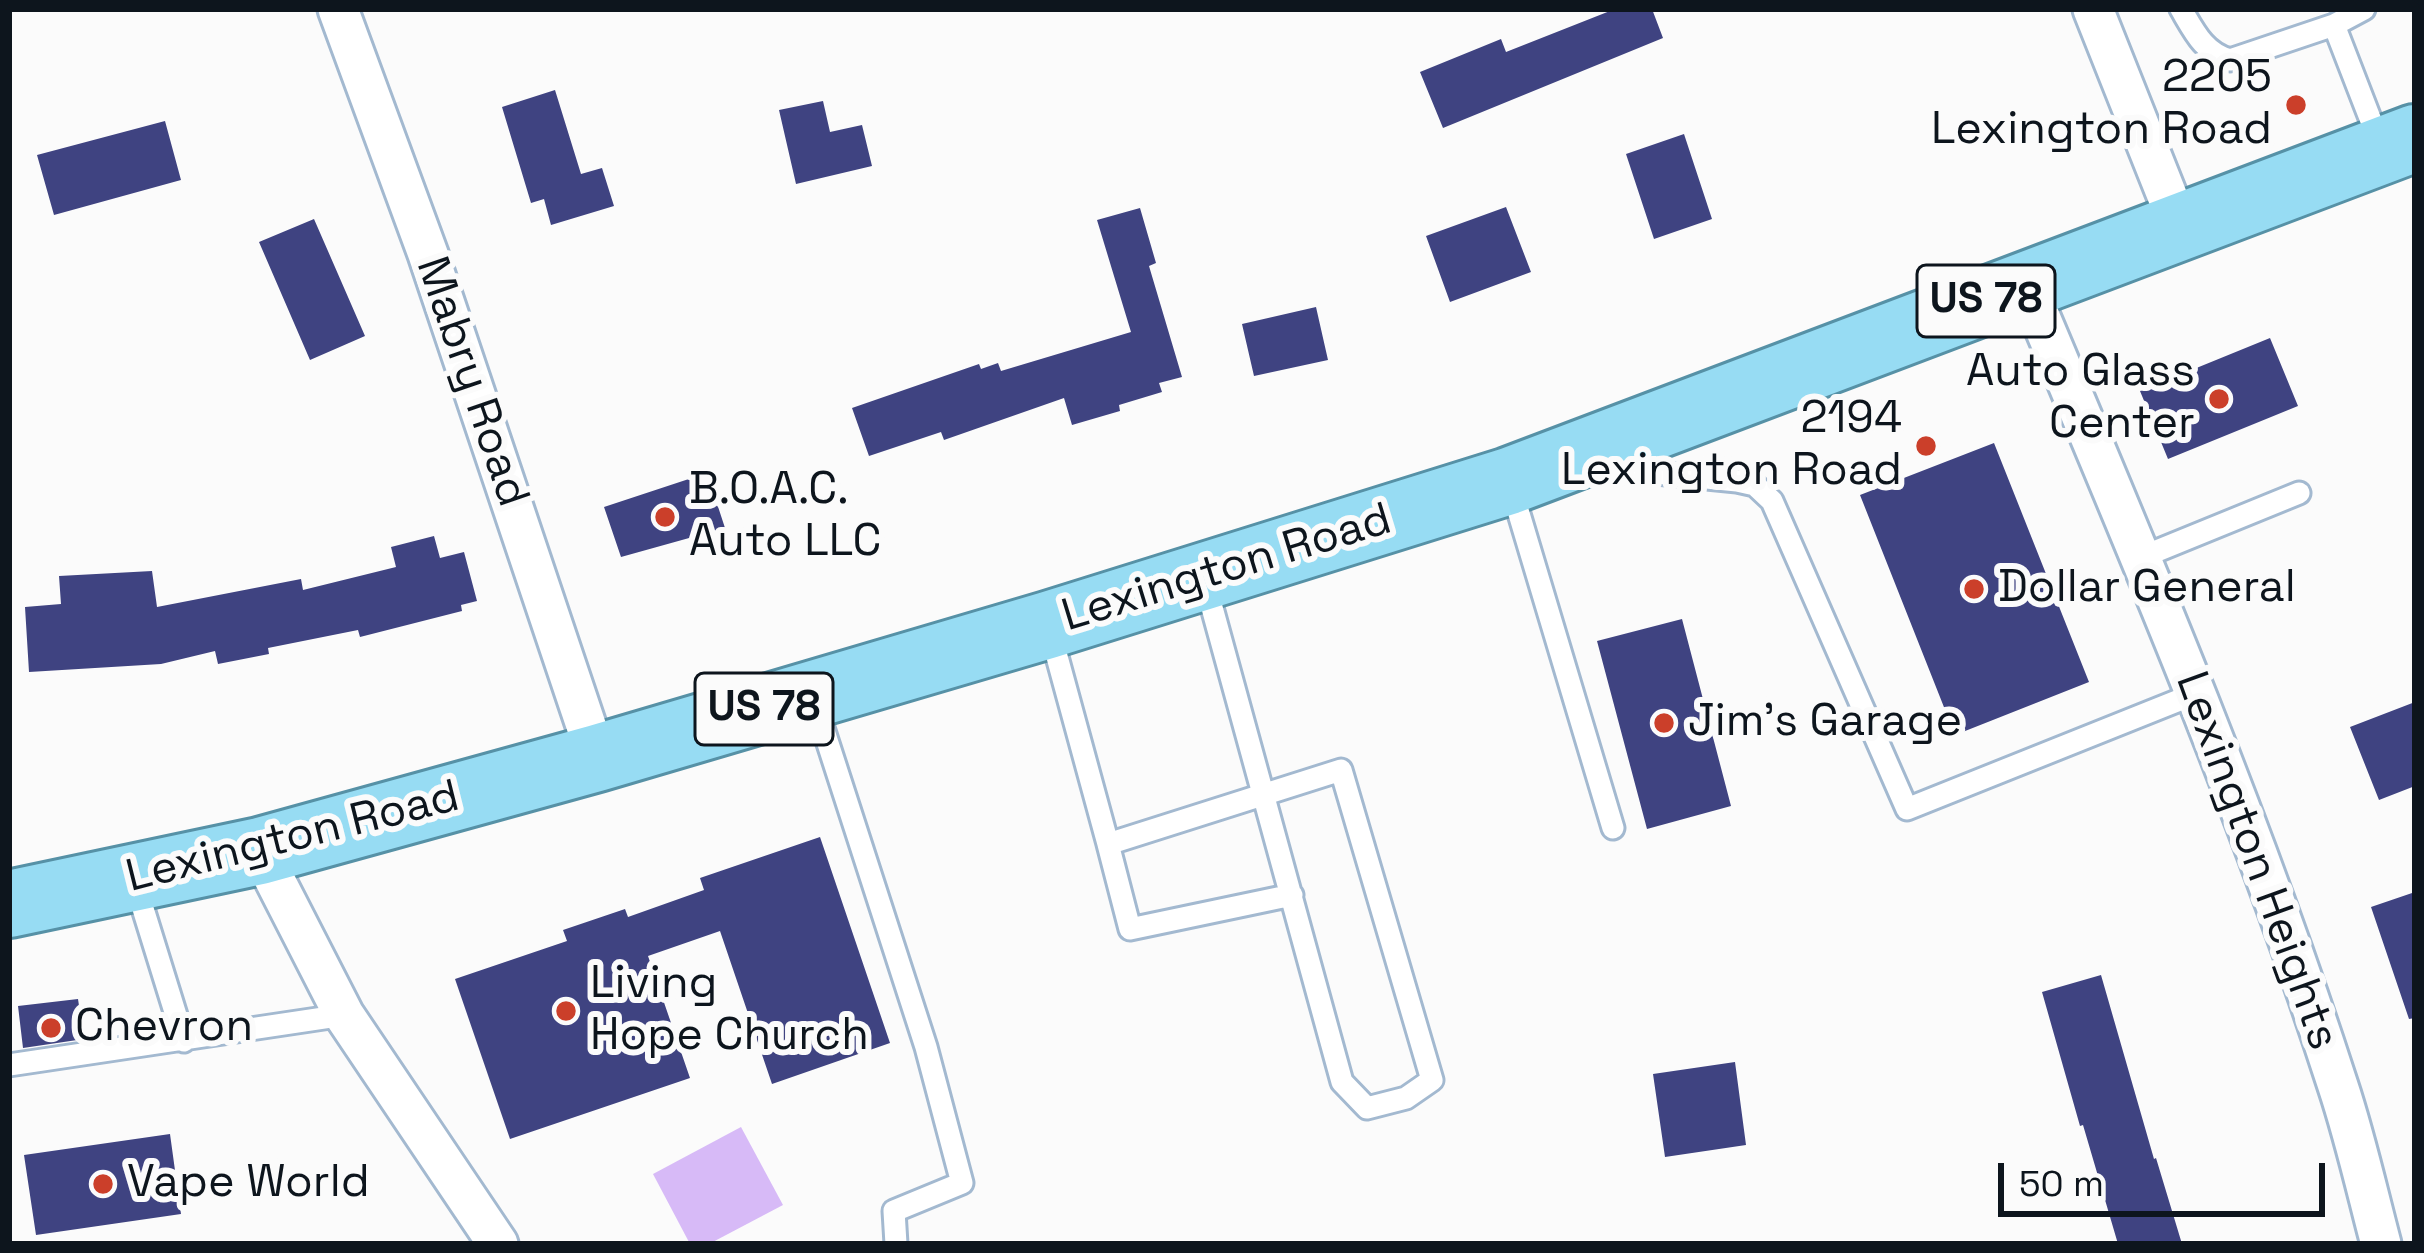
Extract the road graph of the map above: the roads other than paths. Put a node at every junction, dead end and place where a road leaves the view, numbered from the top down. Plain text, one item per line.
1 (338, 9) edge
2 (2093, 9) edge
3 (2181, 9) edge
4 (2364, 9) edge
5 (2334, 25) junction
6 (2399, 144) edge
7 (2180, 228) junction
8 (2027, 286) junction
9 (1533, 472) junction
10 (2300, 494) dead end
11 (2142, 557) junction
12 (1203, 577) junction
13 (1048, 625) junction
14 (2197, 693) junction
15 (812, 694) junction
16 (597, 758) junction
17 (1263, 794) junction
18 (1612, 828) dead end
19 (1108, 844) junction
20 (260, 851) junction
21 (134, 880) junction
22 (1292, 896) junction
23 (9, 904) edge
24 (344, 1015) junction
25 (184, 1041) junction
26 (9, 1065) edge
27 (498, 1244) edge
28 (896, 1244) edge
29 (2381, 1244) edge

1 - 16 street, Mabry Road
2 - 7 street
3 - 5 lane
4 - 5 lane
5 - 6 lane
6 - 7 highway, Lexington Road / US 78
7 - 8 highway, Lexington Road / US 78
8 - 9 highway, Lexington Road / US 78
8 - 11 street, Lexington Heights
9 - 12 highway, Lexington Road / US 78
9 - 14 lane
9 - 18 lane
10 - 11 lane
11 - 14 street, Lexington Heights
12 - 13 highway, Lexington Road / US 78
12 - 17 lane
13 - 15 highway, Lexington Road / US 78
13 - 19 lane
14 - 29 street, Lexington Heights
15 - 16 highway, Lexington Road / US 78
15 - 28 lane
16 - 20 highway, Lexington Road / US 78
17 - 19 lane
17 - 22 lane
17 - 22 lane
19 - 22 lane
20 - 21 highway, Lexington Road / US 78
20 - 24 street
21 - 23 highway, Lexington Road / US 78
21 - 25 lane
24 - 25 lane
24 - 27 street
25 - 26 lane

